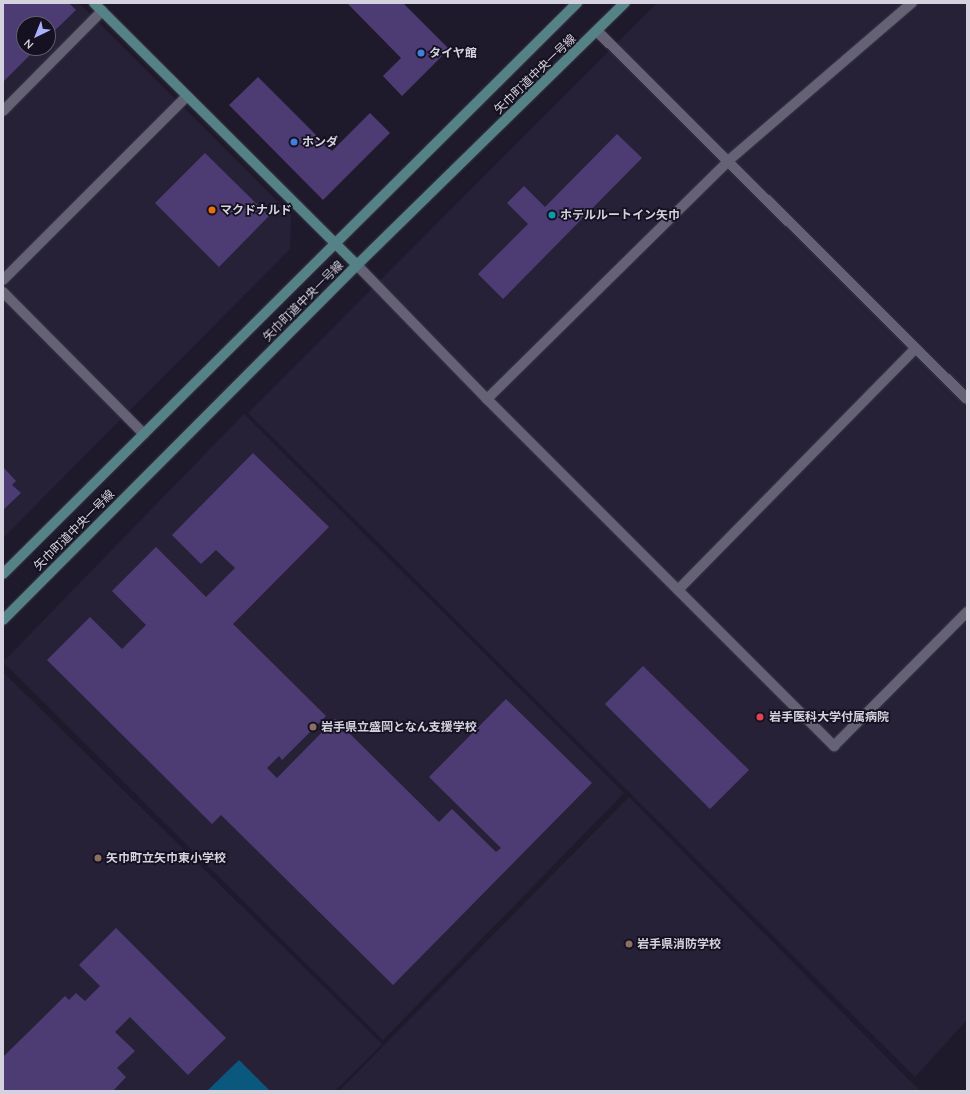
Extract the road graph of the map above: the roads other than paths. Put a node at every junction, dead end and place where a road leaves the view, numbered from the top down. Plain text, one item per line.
1 (94, 3) edge
2 (577, 3) edge
3 (625, 3) edge
4 (912, 3) edge
5 (102, 11) junction
6 (597, 31) junction
7 (187, 96) junction
8 (3, 111) edge
9 (728, 161) junction
10 (336, 244) junction
11 (358, 265) junction
12 (3, 280) edge
13 (3, 292) edge
14 (916, 348) junction
15 (487, 399) junction
16 (967, 399) edge
17 (144, 434) junction
18 (3, 574) edge
19 (678, 590) junction
20 (967, 612) edge
21 (3, 620) edge

1 - 5 street
2 - 10 street, 矢巾町道中央一号線
3 - 6 street, 矢巾町道中央一号線
4 - 9 lane
5 - 7 street
5 - 8 lane
6 - 9 lane
6 - 11 street, 矢巾町道中央一号線
7 - 10 street
7 - 12 lane
9 - 14 lane
9 - 15 lane
10 - 11 street
10 - 17 street, 矢巾町道中央一号線
11 - 15 lane
11 - 21 street, 矢巾町道中央一号線
13 - 17 lane
14 - 16 lane
14 - 19 lane
15 - 19 lane
17 - 18 street, 矢巾町道中央一号線
19 - 20 lane

